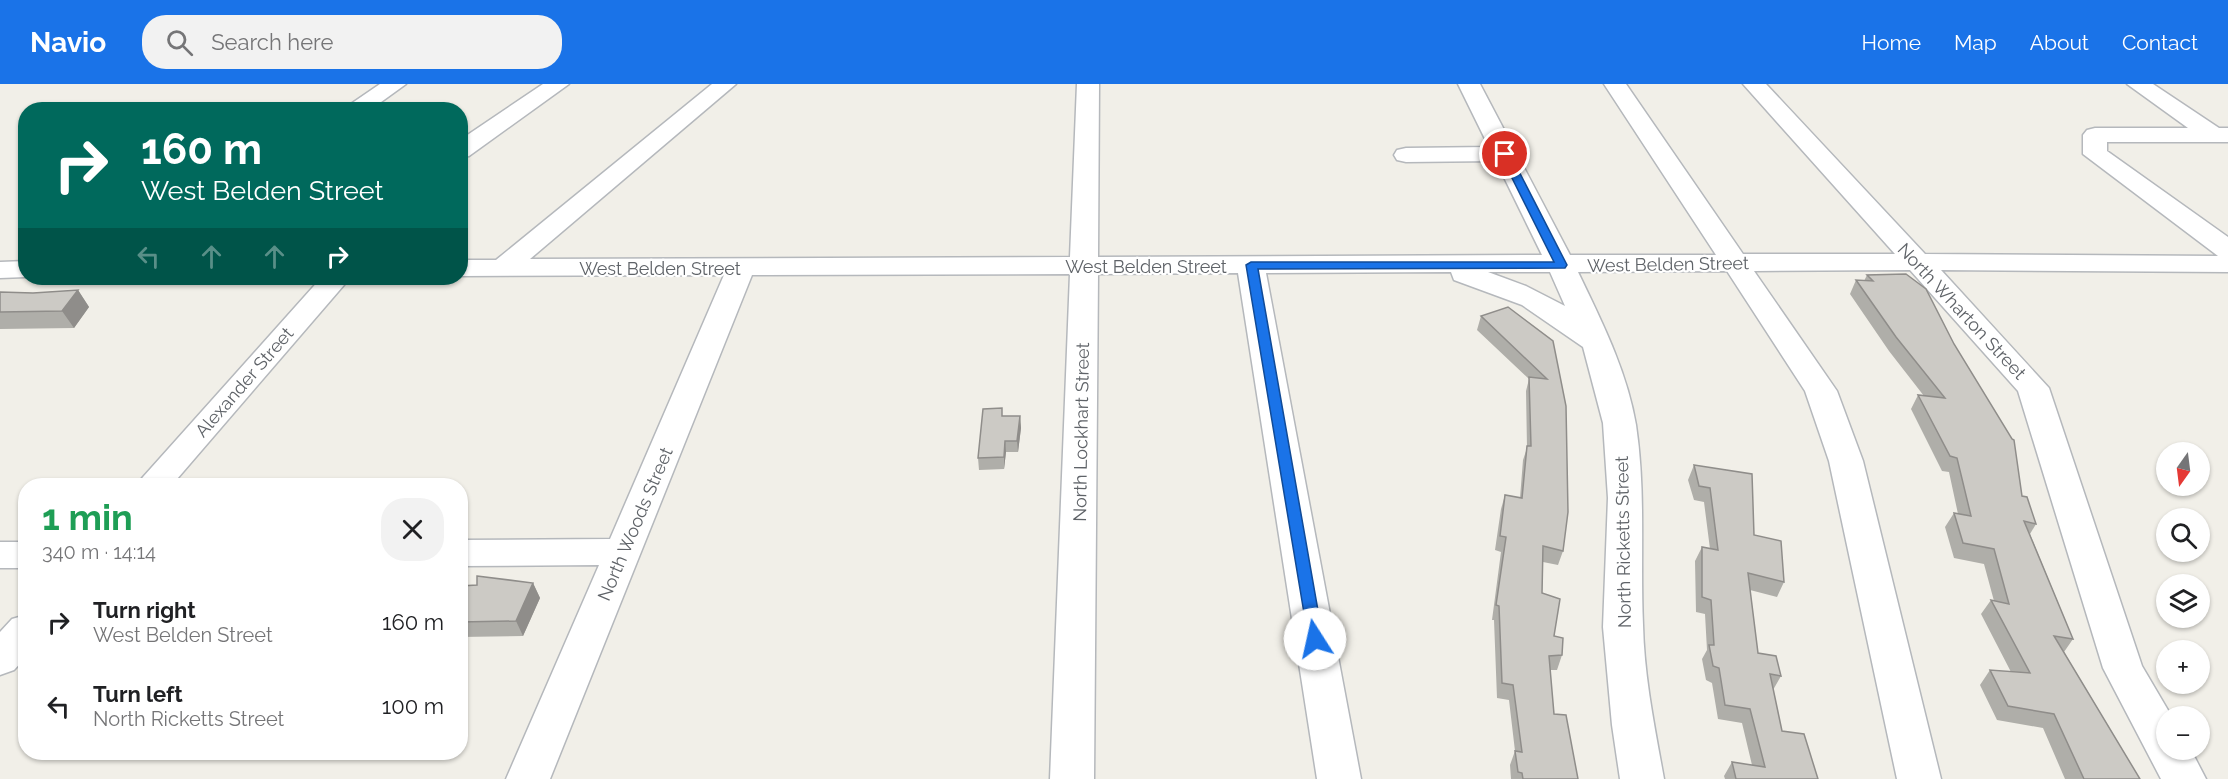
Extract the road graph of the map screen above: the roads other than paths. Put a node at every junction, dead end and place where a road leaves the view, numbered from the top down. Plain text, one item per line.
1 (395, 84) edge
2 (558, 84) edge
3 (725, 84) edge
4 (1088, 84) edge
5 (1469, 84) edge
6 (1615, 84) edge
7 (1754, 84) edge
8 (2138, 84) edge
9 (366, 102) edge
10 (2221, 135) edge
11 (468, 146) edge
12 (1505, 154) junction
13 (1406, 155) dead end
14 (2228, 250) edge
15 (1915, 262) junction
16 (1737, 263) junction
17 (1424, 264) junction
18 (2228, 264) edge
19 (1251, 265) junction
20 (1561, 265) junction
21 (1085, 266) junction
22 (468, 268) edge
23 (503, 268) junction
24 (18, 269) edge
25 (741, 269) junction
26 (0, 270) edge
27 (330, 285) edge
28 (1597, 344) junction
29 (159, 478) edge
30 (624, 552) junction
31 (468, 553) edge
32 (0, 555) edge
33 (18, 555) edge
34 (18, 639) edge
35 (0, 659) edge
36 (2156, 728) edge
37 (2174, 760) edge
38 (528, 779) edge
39 (1072, 779) edge
40 (1339, 779) edge
41 (1642, 779) edge
42 (1919, 779) edge
43 (2184, 779) edge

1 - 9 street
2 - 11 street
3 - 23 street
4 - 21 street, North Lockhart Street
5 - 12 street, North Ricketts Street
6 - 16 street
7 - 15 street, North Wharton Street
8 - 10 street
10 - 14 street
12 - 13 street
12 - 20 street, North Ricketts Street
15 - 16 street, West Belden Street
15 - 18 street, West Belden Street
15 - 36 street, North Wharton Street
16 - 20 street, West Belden Street
16 - 42 street
17 - 19 street, West Belden Street
17 - 20 street, West Belden Street
17 - 28 street
19 - 21 street, West Belden Street
19 - 40 street
20 - 28 street, North Ricketts Street
21 - 25 street, West Belden Street
21 - 39 street, North Lockhart Street
22 - 23 street, West Belden Street
23 - 25 street, West Belden Street
24 - 26 street
25 - 30 street, North Woods Street
27 - 29 street, Alexander Street
28 - 41 street, North Ricketts Street
30 - 31 street
30 - 38 street, North Woods Street
32 - 33 street
34 - 35 street
37 - 43 street

